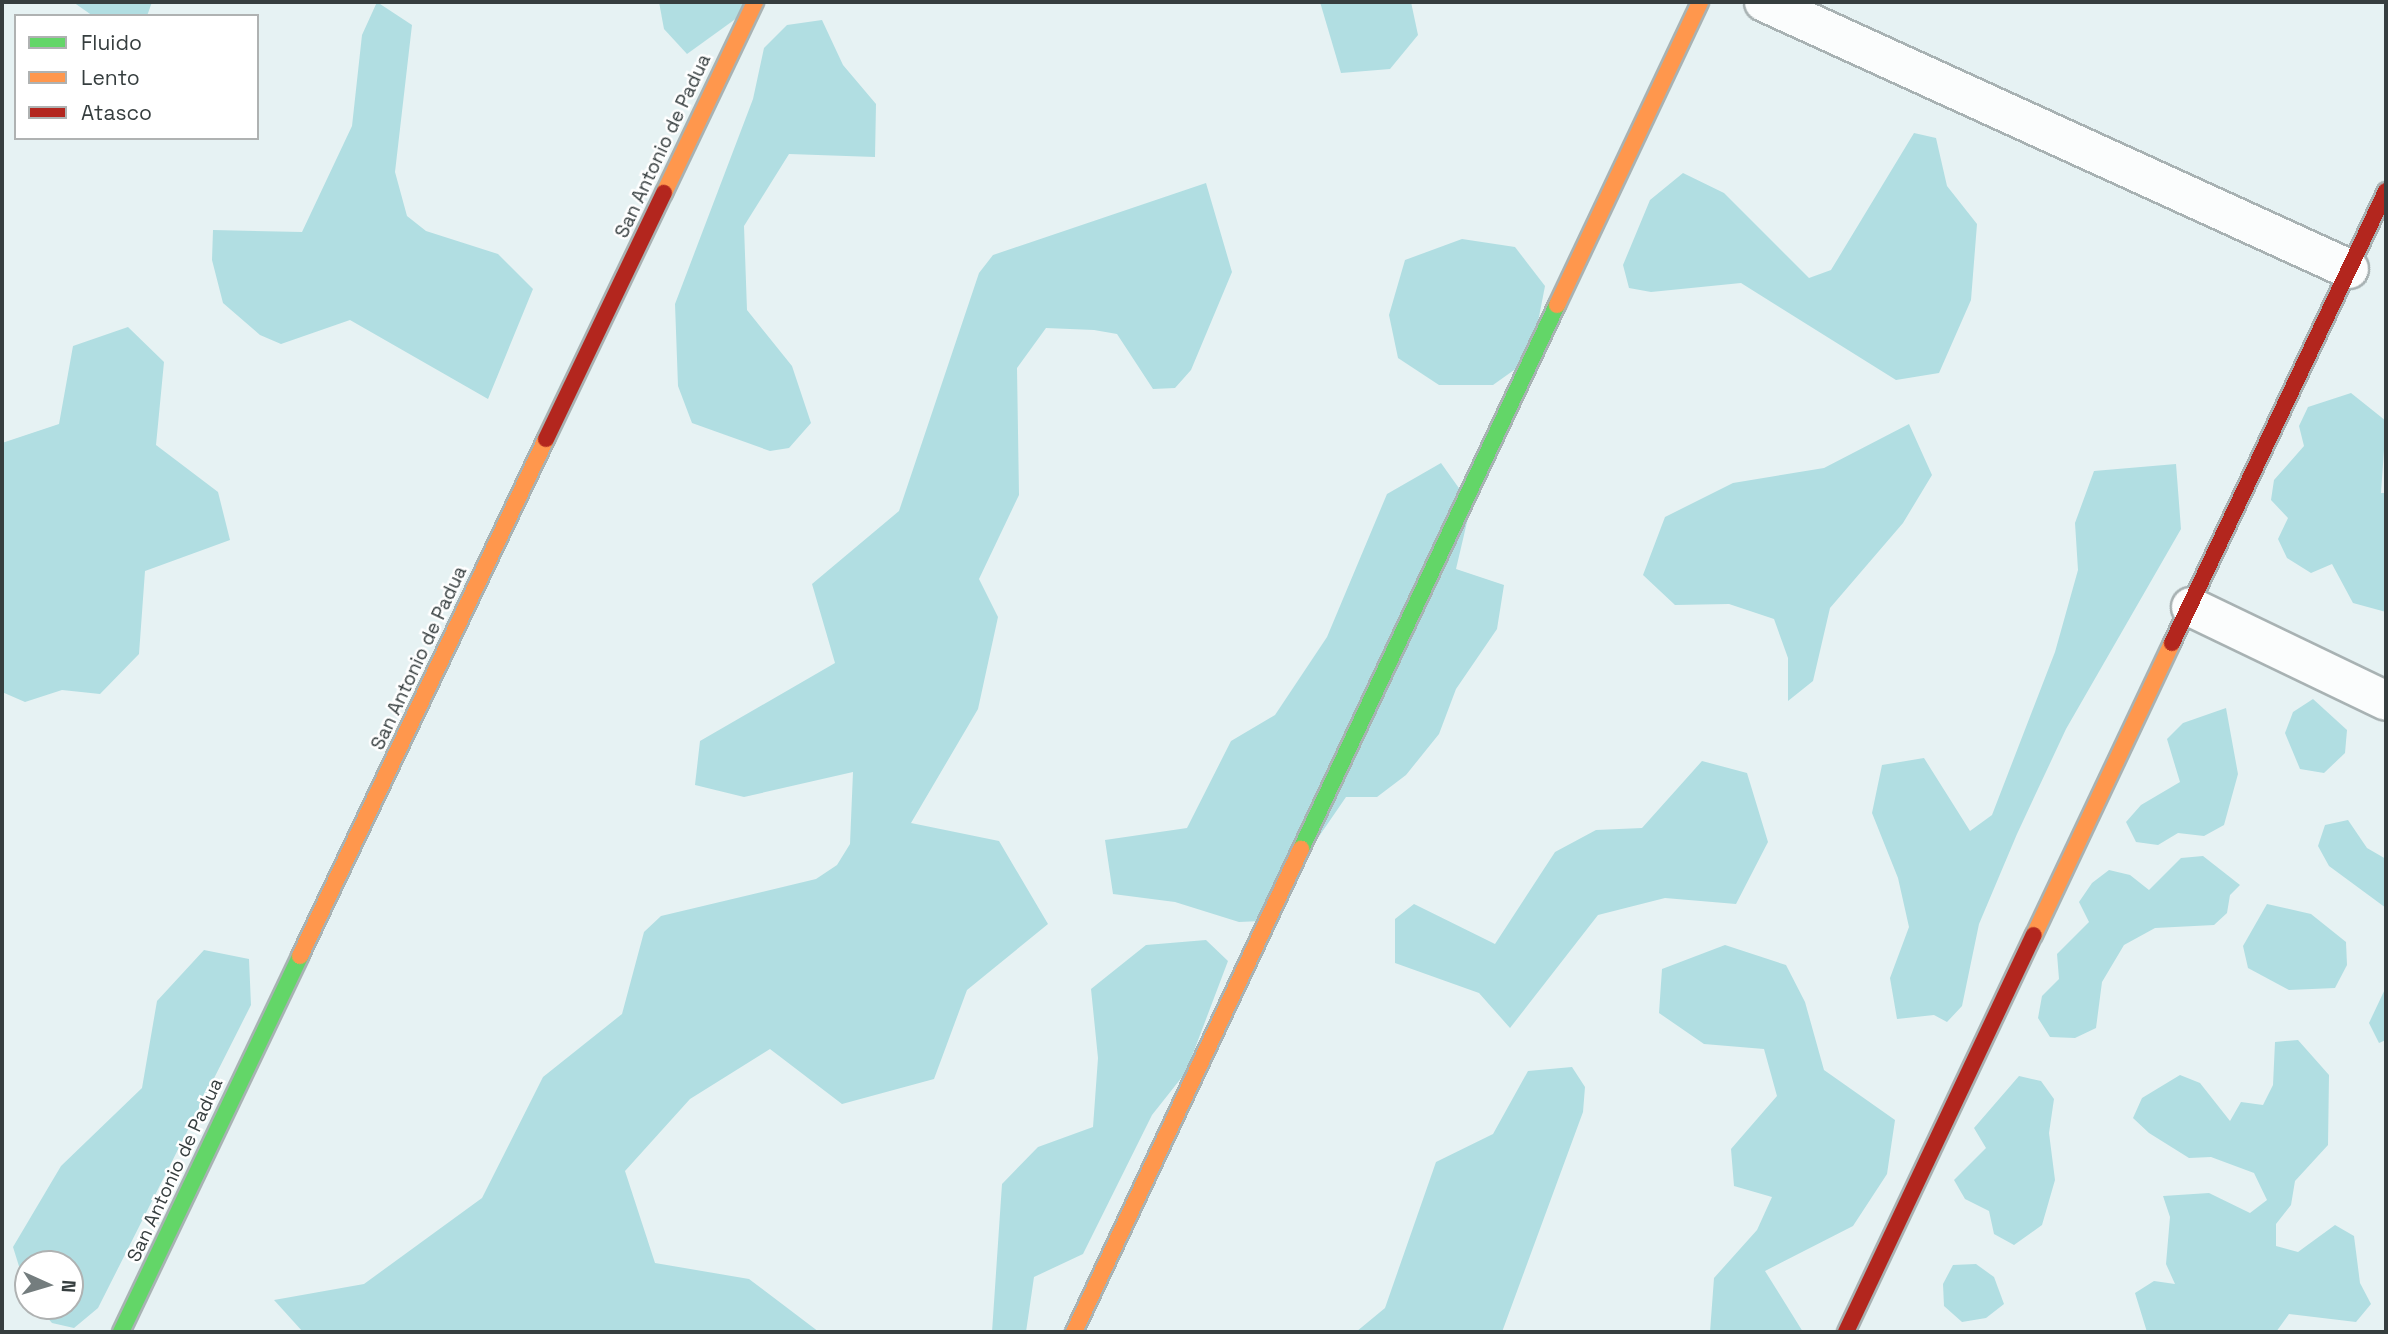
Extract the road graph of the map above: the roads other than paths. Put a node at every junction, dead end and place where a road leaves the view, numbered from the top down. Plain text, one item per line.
1 (755, 2) edge
2 (1700, 2) edge
3 (1764, 2) edge
4 (2386, 191) edge
5 (2349, 270) junction
6 (2191, 607) junction
7 (2386, 701) edge
8 (121, 1332) edge
9 (1074, 1332) edge
10 (1846, 1332) edge

1 - 8 street, San Antonio de Padua
2 - 9 street
3 - 5 street
4 - 5 street
5 - 6 street
6 - 7 street
6 - 10 street

